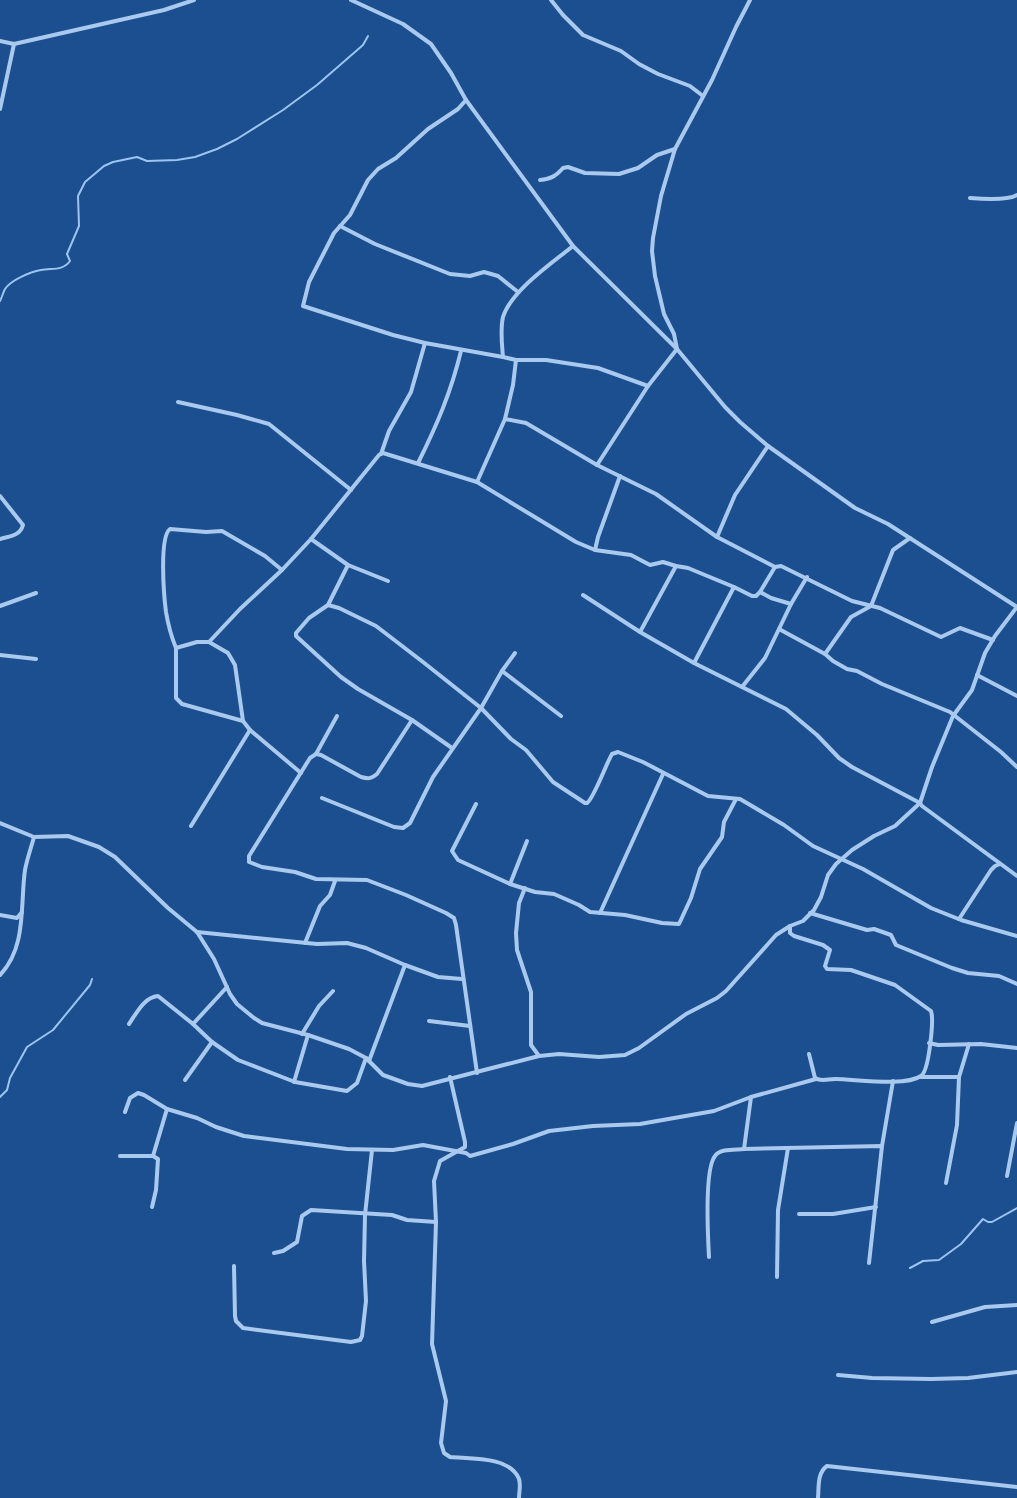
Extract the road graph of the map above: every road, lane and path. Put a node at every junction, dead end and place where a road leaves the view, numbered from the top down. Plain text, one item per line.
1 (194, 0) edge
2 (351, 0) edge
3 (551, 0) edge
4 (750, 0) edge
5 (0, 41) edge
6 (14, 44) junction
7 (703, 96) junction
8 (466, 100) junction
9 (0, 110) edge
10 (675, 148) junction
11 (540, 180) dead end
12 (1017, 195) edge
13 (970, 198) dead end
14 (340, 226) junction
15 (573, 246) junction
16 (518, 292) junction
17 (425, 343) junction
18 (677, 349) junction
19 (461, 350) junction
20 (503, 357) junction
21 (516, 360) junction
22 (648, 386) junction
23 (178, 402) dead end
24 (505, 419) junction
25 (768, 446) junction
26 (381, 454) junction
27 (418, 463) junction
28 (597, 465) junction
29 (620, 476) junction
30 (477, 482) junction
31 (351, 490) junction
32 (0, 496) edge
33 (717, 537) junction
34 (910, 538) junction
35 (0, 539) edge
36 (311, 539) junction
37 (595, 550) junction
38 (348, 565) junction
39 (676, 566) junction
40 (775, 567) junction
41 (282, 570) junction
42 (808, 578) junction
43 (388, 581) dead end
44 (734, 587) junction
45 (760, 592) junction
46 (36, 593) dead end
47 (583, 595) dead end
48 (791, 604) junction
49 (328, 605) junction
50 (0, 606) edge
51 (871, 606) junction
52 (1017, 607) edge
53 (779, 629) junction
54 (640, 632) junction
55 (993, 640) junction
56 (209, 642) junction
57 (176, 648) junction
58 (516, 653) dead end
59 (825, 654) junction
60 (0, 655) edge
61 (36, 658) dead end
62 (694, 663) junction
63 (502, 671) junction
64 (977, 675) junction
65 (742, 687) junction
66 (1017, 696) edge
67 (481, 708) junction
68 (954, 715) junction
69 (337, 716) dead end
70 (561, 716) dead end
71 (412, 720) junction
72 (243, 721) junction
73 (250, 730) junction
74 (452, 748) junction
75 (316, 754) junction
76 (1017, 767) edge
77 (301, 773) junction
78 (663, 774) junction
79 (322, 798) dead end
80 (736, 799) junction
81 (920, 803) junction
82 (476, 804) dead end
83 (0, 823) edge
84 (192, 826) dead end
85 (34, 837) junction
86 (527, 841) dead end
87 (841, 860) junction
88 (1000, 864) junction
89 (1017, 876) edge
90 (335, 881) junction
91 (510, 884) junction
92 (525, 888) junction
93 (23, 910) junction
94 (600, 913) junction
95 (810, 913) junction
96 (0, 915) edge
97 (959, 919) junction
98 (790, 926) junction
99 (197, 932) junction
100 (1017, 936) edge
101 (305, 942) junction
102 (405, 965) junction
103 (0, 975) edge
104 (462, 979) junction
105 (1017, 984) edge
106 (227, 987) junction
107 (333, 991) dead end
108 (428, 1021) dead end
109 (129, 1024) dead end
110 (193, 1024) junction
111 (470, 1026) junction
112 (302, 1034) junction
113 (308, 1035) junction
114 (212, 1042) junction
115 (929, 1043) junction
116 (969, 1044) junction
117 (1017, 1048) edge
118 (809, 1054) dead end
119 (539, 1056) junction
120 (367, 1060) junction
121 (477, 1073) junction
122 (450, 1077) junction
123 (920, 1077) junction
124 (959, 1077) junction
125 (816, 1079) junction
126 (185, 1080) dead end
127 (892, 1081) junction
128 (294, 1082) junction
129 (751, 1097) junction
130 (167, 1109) junction
131 (124, 1112) dead end
132 (1017, 1123) edge
133 (882, 1146) junction
134 (465, 1148) junction
135 (788, 1148) junction
136 (744, 1149) junction
137 (372, 1150) junction
138 (456, 1152) junction
139 (466, 1153) junction
140 (120, 1156) dead end
141 (153, 1156) junction
142 (1007, 1176) dead end
143 (946, 1183) dead end
144 (152, 1207) dead end
145 (876, 1207) junction
146 (799, 1214) dead end
147 (365, 1215) junction
148 (436, 1222) junction
149 (274, 1253) dead end
150 (709, 1257) dead end
151 (869, 1263) dead end
152 (234, 1266) dead end
153 (777, 1277) dead end
154 (1017, 1305) edge
155 (932, 1322) dead end
156 (1017, 1372) edge
157 (838, 1375) dead end
158 (1017, 1487) edge
159 (519, 1498) edge
160 (818, 1498) edge

1 - 6 street
2 - 8 street
3 - 7 street
4 - 7 street
5 - 6 street
6 - 9 street
7 - 10 street
8 - 14 street
8 - 15 street
10 - 11 street
10 - 18 street
12 - 13 street
14 - 16 street
14 - 17 street
15 - 16 street
15 - 18 street
16 - 20 street
17 - 19 street
17 - 26 street
18 - 22 street
18 - 25 street
19 - 20 street
19 - 27 street
20 - 21 street
21 - 22 street
21 - 24 street
22 - 28 street
23 - 31 street
24 - 28 street
24 - 30 street
25 - 33 street
25 - 34 street
26 - 27 street
26 - 31 street
27 - 30 street
28 - 29 street
29 - 33 street
29 - 37 street
30 - 37 street
31 - 36 street
32 - 35 street
33 - 40 street
34 - 51 street
34 - 52 street
36 - 38 street
36 - 41 street
37 - 39 street
38 - 43 street
38 - 49 street
39 - 44 street
39 - 54 street
40 - 42 street
40 - 45 street
41 - 56 street
41 - 57 street
42 - 48 street
42 - 51 street
44 - 45 street
44 - 62 street
45 - 48 street
46 - 50 street
47 - 54 street
48 - 53 street
49 - 67 street
49 - 71 street
51 - 55 street
51 - 59 street
52 - 55 street
53 - 59 street
53 - 65 street
54 - 62 street
55 - 64 street
56 - 57 street
56 - 72 street
57 - 72 street
58 - 63 street
59 - 68 street
60 - 61 street
62 - 65 street
63 - 67 street
63 - 70 street
64 - 66 street
64 - 68 street
65 - 81 street
67 - 74 street
67 - 78 street
68 - 76 street
68 - 81 street
69 - 75 street
71 - 74 street
71 - 75 street
72 - 73 street
73 - 77 street
73 - 84 street
74 - 79 street
75 - 77 street
77 - 90 street
78 - 80 street
78 - 94 street
80 - 87 street
80 - 94 street
81 - 87 street
81 - 88 street
82 - 91 street
83 - 85 street
85 - 93 street
85 - 99 street
86 - 91 street
87 - 95 street
87 - 97 street
88 - 89 street
88 - 97 street
90 - 101 street
90 - 104 street
91 - 92 street
92 - 94 street
92 - 119 street
93 - 96 street
93 - 103 street
95 - 98 street
95 - 105 street
97 - 100 street
98 - 115 street
98 - 119 street
99 - 101 street
99 - 106 street
101 - 102 street
102 - 104 street
102 - 120 street
104 - 111 street
106 - 110 street
106 - 112 street
107 - 112 street
108 - 111 street
109 - 110 street
110 - 114 street
111 - 121 street
112 - 113 street
113 - 120 street
113 - 128 street
114 - 126 street
114 - 128 street
115 - 116 street
115 - 123 street
116 - 117 street
116 - 124 street
118 - 125 street
119 - 121 street
120 - 122 street
120 - 128 street
121 - 122 street
122 - 134 street
123 - 124 street
123 - 127 street
124 - 143 street
125 - 127 street
125 - 129 street
127 - 133 street
129 - 136 street
129 - 139 street
130 - 131 street
130 - 137 street
130 - 141 street
132 - 142 street
133 - 135 street
133 - 145 street
134 - 138 street
134 - 139 street
135 - 136 street
135 - 153 street
136 - 150 street
137 - 138 street
137 - 147 street
138 - 139 street
138 - 148 street
140 - 141 street
141 - 144 street
145 - 146 street
145 - 151 street
147 - 148 street
147 - 149 street
147 - 152 street
148 - 159 street
154 - 155 street
156 - 157 street
158 - 160 street

